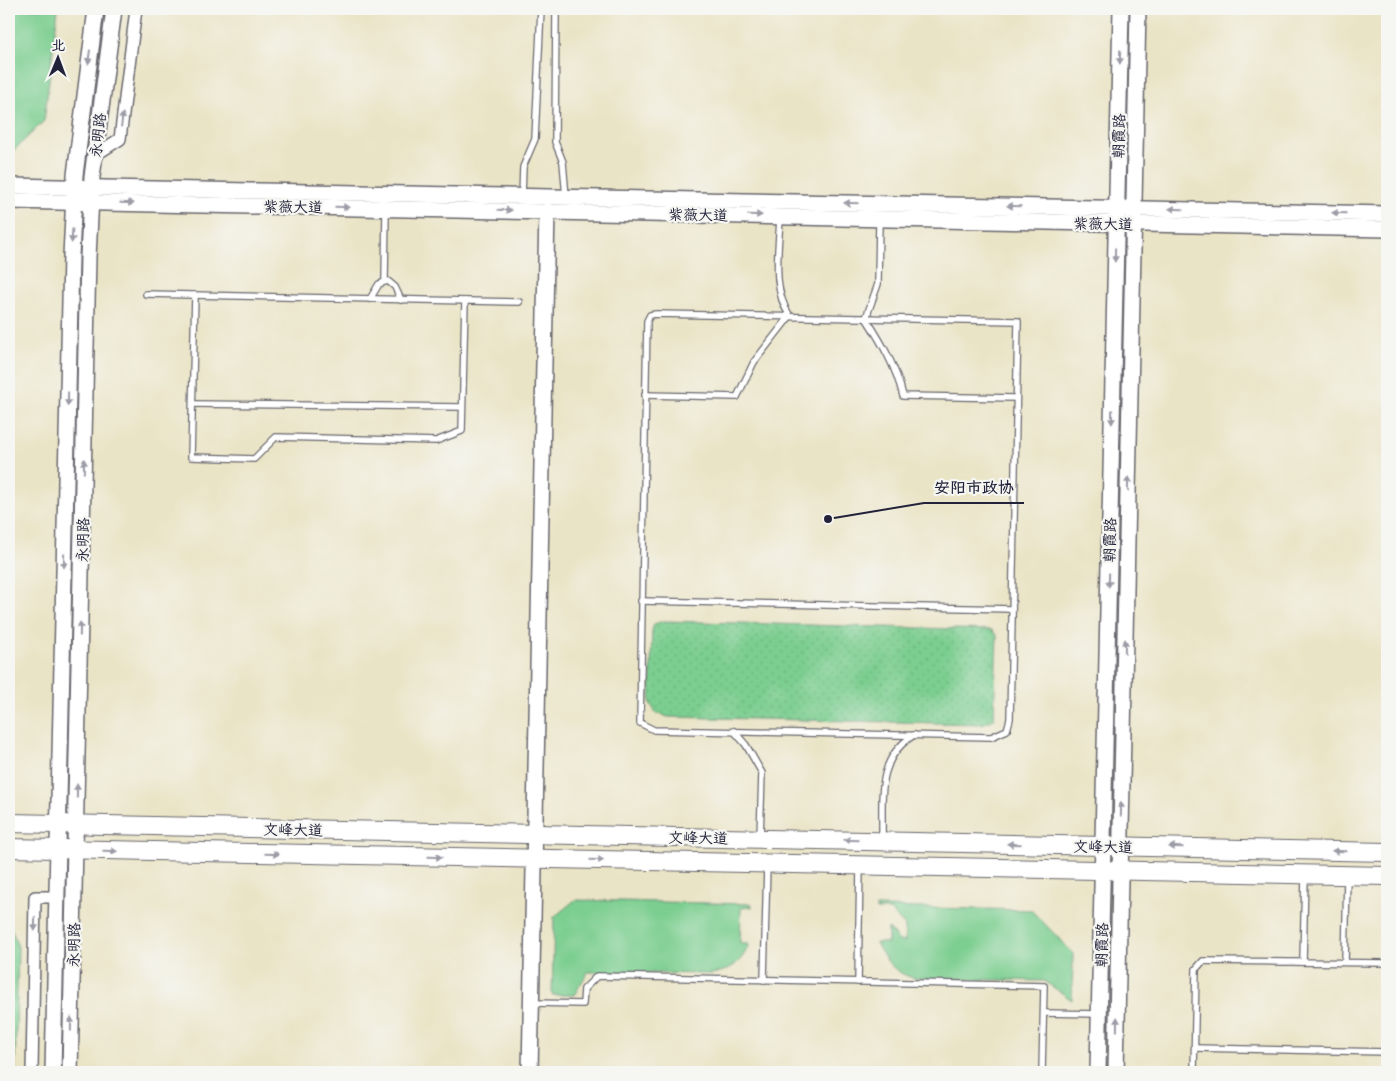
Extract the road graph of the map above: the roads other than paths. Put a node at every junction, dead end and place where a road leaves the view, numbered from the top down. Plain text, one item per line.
1 (96, 9) edge
2 (114, 9) edge
3 (136, 9) edge
4 (541, 9) edge
5 (556, 9) edge
6 (1121, 9) edge
7 (1138, 9) edge
8 (95, 155) junction
9 (9, 186) edge
10 (74, 194) junction
11 (91, 195) junction
12 (522, 196) junction
13 (566, 197) junction
14 (9, 200) edge
15 (386, 208) junction
16 (547, 211) junction
17 (1387, 214) edge
18 (780, 216) junction
19 (1116, 216) junction
20 (1134, 216) junction
21 (879, 218) junction
22 (1387, 229) edge
23 (385, 282) junction
24 (146, 294) dead end
25 (195, 295) junction
26 (370, 299) junction
27 (401, 300) junction
28 (465, 301) junction
29 (519, 302) dead end
30 (790, 316) junction
31 (866, 318) junction
32 (645, 396) junction
33 (1016, 398) junction
34 (193, 404) junction
35 (462, 407) junction
36 (641, 601) junction
37 (1012, 609) junction
38 (734, 731) junction
39 (914, 735) junction
40 (9, 823) edge
41 (67, 824) junction
42 (535, 833) junction
43 (760, 838) junction
44 (882, 841) junction
45 (1103, 846) junction
46 (1121, 846) junction
47 (9, 848) edge
48 (66, 850) junction
49 (1387, 852) edge
50 (534, 859) junction
51 (767, 864) junction
52 (860, 866) junction
53 (1102, 870) junction
54 (1120, 871) junction
55 (1305, 875) junction
56 (1347, 875) junction
57 (1387, 876) edge
58 (57, 897) junction
59 (1303, 962) junction
60 (1345, 962) junction
61 (1387, 963) edge
62 (764, 980) junction
63 (858, 982) junction
64 (531, 1003) junction
65 (1044, 1013) junction
66 (1099, 1014) junction
67 (1195, 1048) junction
68 (1387, 1052) edge
69 (32, 1072) edge
70 (53, 1072) edge
71 (70, 1072) edge
72 (530, 1072) edge
73 (1042, 1072) edge
74 (1098, 1072) edge
75 (1116, 1072) edge
76 (1194, 1072) edge

1 -> 10 street, 永明路
2 - 8 street, 永明路
8 -> 3 street
4 - 12 lane
5 - 13 lane
6 -> 19 street, 朝霞路
7 - 20 street, 朝霞路
8 - 11 street, 永明路
9 - 10 street, 紫薇大道
10 - 11 street, 紫薇大道
10 - 14 street, 紫薇大道
10 -> 41 street, 永明路
11 - 12 street, 紫薇大道
11 -> 15 street, 紫薇大道
41 -> 11 street, 永明路
12 - 13 street, 紫薇大道
19 -> 13 street, 紫薇大道
15 -> 16 street, 紫薇大道
15 - 23 lane
16 -> 18 street, 紫薇大道
16 - 42 street
17 -> 20 street, 紫薇大道
18 - 21 street, 紫薇大道
18 - 30 lane
19 - 20 street, 紫薇大道
19 - 21 street, 紫薇大道
19 -> 45 street, 朝霞路
20 - 22 street, 紫薇大道
46 -> 20 street, 朝霞路
21 - 31 lane
23 - 26 lane
23 - 27 lane
24 - 25 lane
25 - 26 lane
25 - 34 lane
26 - 27 lane
27 - 28 lane
28 - 29 lane
28 - 35 lane
30 - 31 lane
30 - 32 lane
30 - 32 lane
31 - 33 lane
31 - 33 lane
32 - 36 lane
33 - 37 lane
34 - 35 lane
34 - 35 lane
36 - 37 lane
36 - 38 lane
37 - 39 lane
38 - 39 lane
38 - 43 lane
39 - 44 lane
40 - 41 main road, 文峰大道
41 - 42 main road, 文峰大道
41 - 48 street, 永明路
42 - 43 main road, 文峰大道
42 - 50 street
44 -> 43 main road, 文峰大道
45 -> 44 main road, 文峰大道
45 - 46 main road, 文峰大道
45 - 53 street, 朝霞路
49 -> 46 main road, 文峰大道
46 - 54 street, 朝霞路
47 - 48 main road, 文峰大道
48 -> 50 main road, 文峰大道
48 - 58 street, 永明路
71 -> 48 street, 永明路
50 -> 51 main road, 文峰大道
50 - 64 street
51 - 52 main road, 文峰大道
51 - 62 lane
52 - 53 main road, 文峰大道
52 - 63 lane
53 - 54 main road, 文峰大道
53 - 66 street, 朝霞路
54 - 55 main road, 文峰大道
75 -> 54 street, 朝霞路
55 - 56 main road, 文峰大道
55 - 59 lane
56 - 57 main road, 文峰大道
56 - 60 lane
58 -> 69 street
58 - 70 street, 永明路
59 - 60 lane
59 - 67 lane
60 - 61 lane
62 - 63 lane
62 - 64 lane
63 - 65 lane
64 - 72 street
65 - 66 lane
65 - 73 lane
66 - 74 street, 朝霞路
67 - 68 lane
67 - 76 lane

